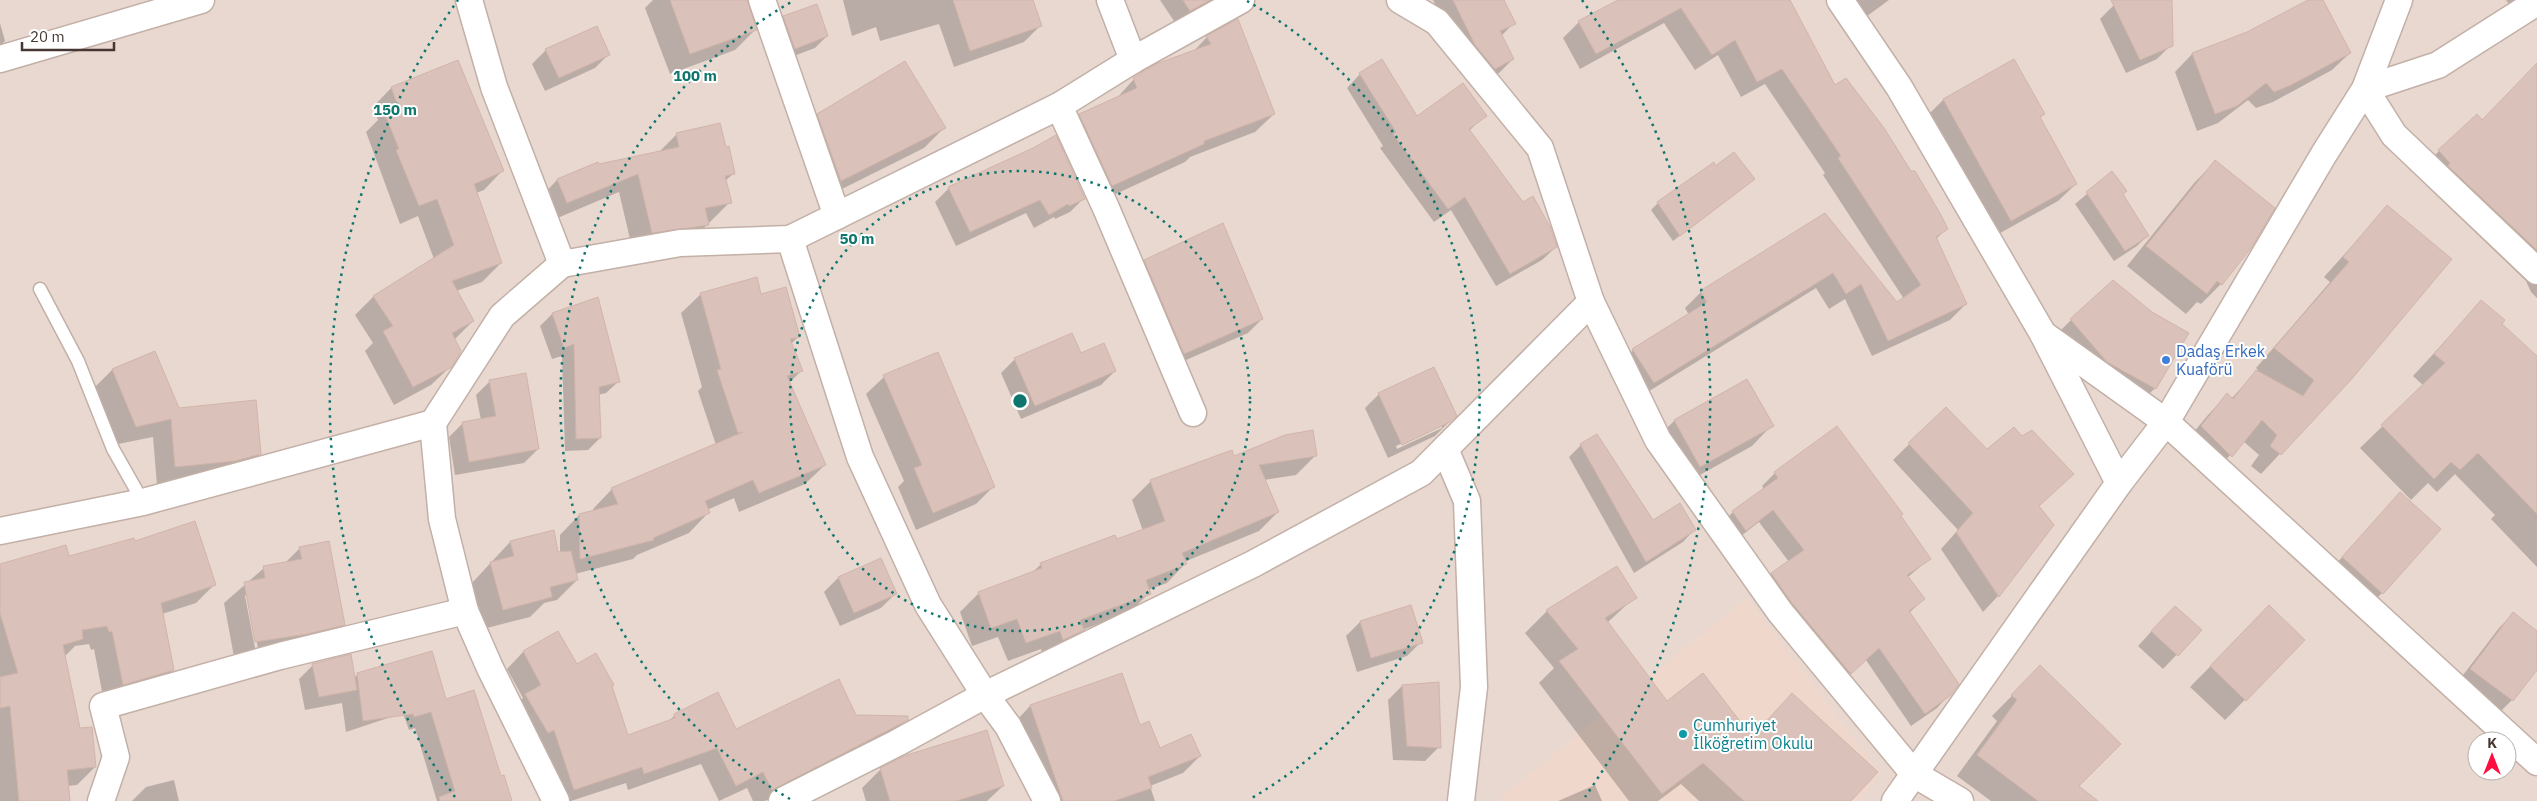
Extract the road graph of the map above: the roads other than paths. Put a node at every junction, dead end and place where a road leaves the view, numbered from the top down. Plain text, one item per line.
1 (469, 0) edge
2 (762, 0) edge
3 (1110, 0) edge
4 (1241, 0) edge
5 (1400, 0) edge
6 (1840, 0) edge
7 (2399, 0) edge
8 (193, 1) edge
9 (2537, 2) edge
10 (0, 59) edge
11 (1133, 60) junction
12 (2365, 89) junction
13 (1060, 106) junction
14 (837, 216) junction
15 (790, 239) junction
16 (562, 264) junction
17 (2537, 271) edge
18 (40, 289) dead end
19 (1591, 302) junction
20 (2042, 334) junction
21 (1193, 413) dead end
22 (2166, 422) junction
23 (433, 424) junction
24 (1445, 449) junction
25 (2119, 483) junction
26 (143, 502) junction
27 (0, 531) edge
28 (465, 611) junction
29 (985, 695) junction
30 (2537, 762) edge
31 (1914, 774) junction
32 (101, 801) edge
33 (556, 801) edge
34 (782, 801) edge
35 (1047, 801) edge
36 (1461, 801) edge
37 (1895, 801) edge
38 (1960, 801) edge

1 - 16 street
2 - 14 street
3 - 11 street
4 - 11 street
5 - 19 street
6 - 20 street
7 - 12 street
8 - 10 street
9 - 12 street
11 - 13 street
12 - 17 street
12 - 22 street
13 - 14 street
13 - 21 street
14 - 15 street
15 - 16 street
15 - 29 street
16 - 23 street
18 - 26 lane
19 - 24 street
19 - 31 street
20 - 22 street
20 - 25 street
22 - 25 street
22 - 30 street
23 - 26 street
23 - 28 street
24 - 29 street
24 - 36 street
25 - 31 street
26 - 27 street
28 - 32 street
28 - 33 street
29 - 34 street
29 - 35 street
31 - 37 street
31 - 38 street

